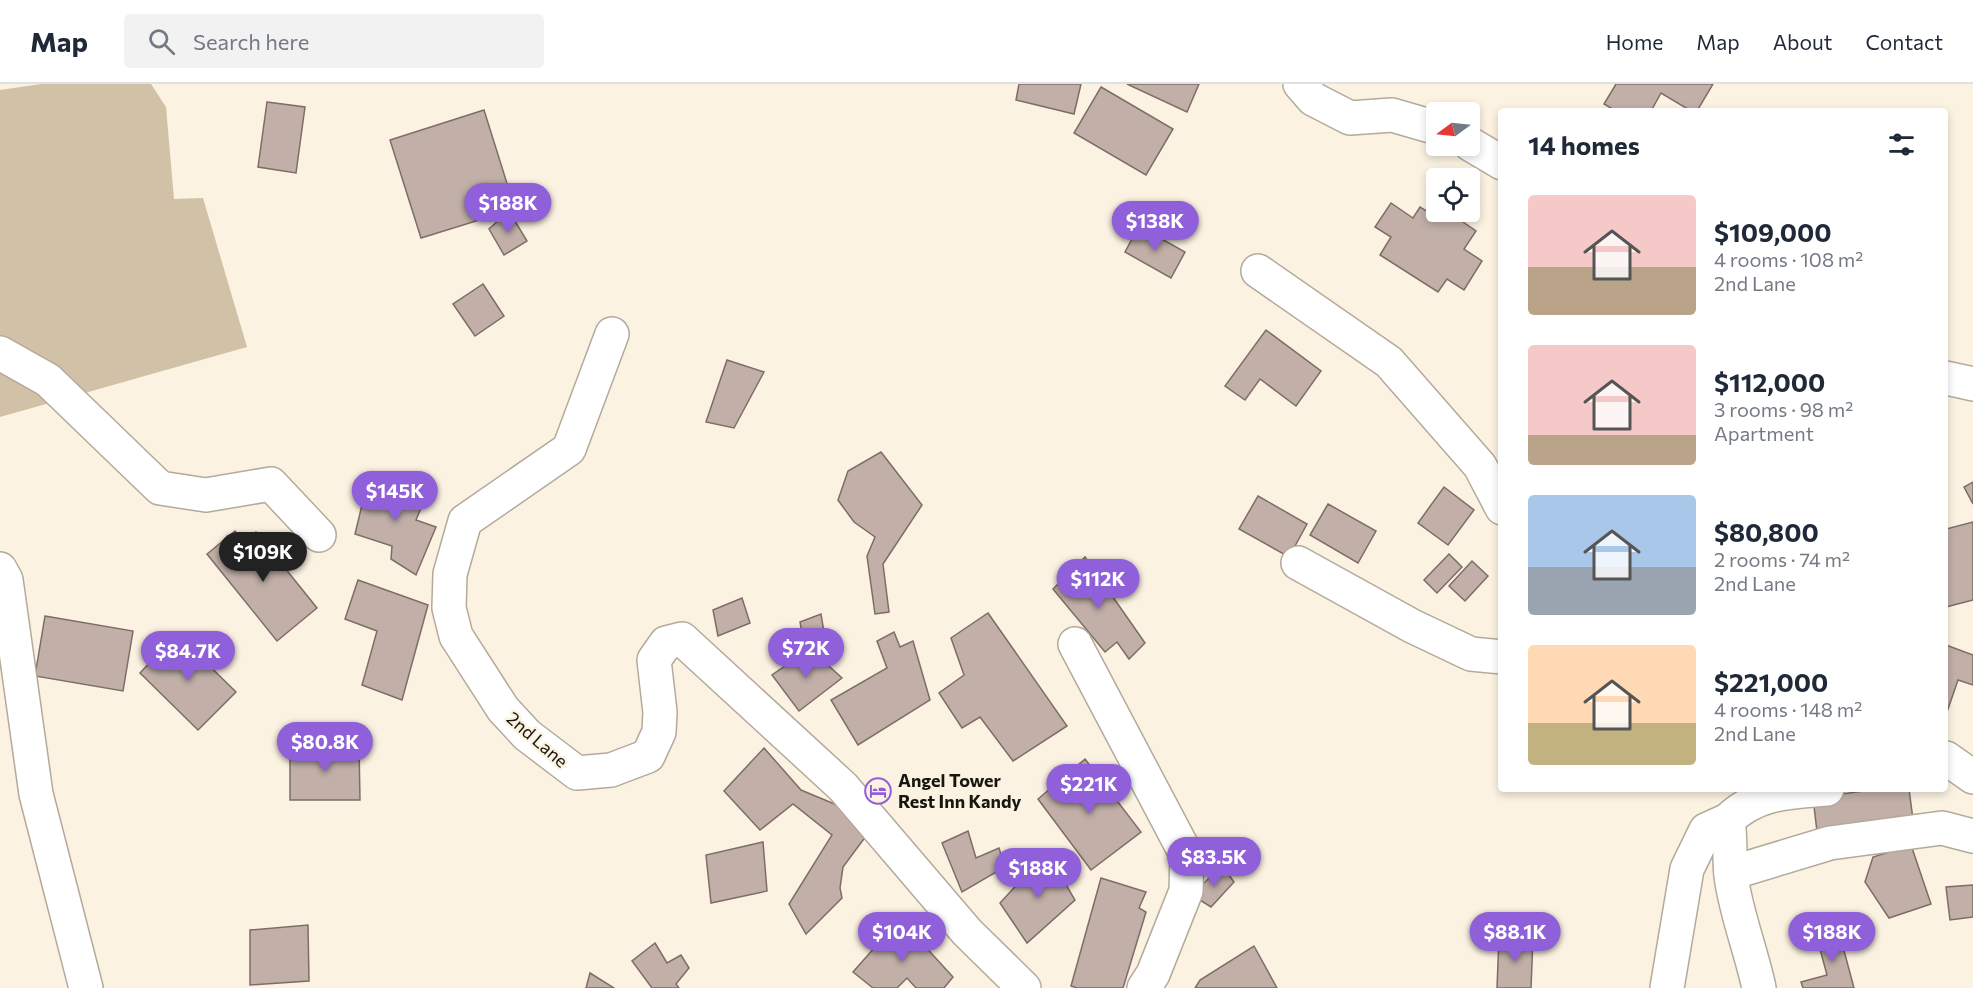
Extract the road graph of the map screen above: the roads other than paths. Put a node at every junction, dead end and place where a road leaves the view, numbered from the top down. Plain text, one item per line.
1 (1300, 84) edge
2 (1426, 125) edge
3 (1480, 150) edge
4 (1498, 161) edge
5 (1258, 271) dead end
6 (612, 334) dead end
7 (0, 353) edge
8 (1948, 378) edge
9 (1973, 384) edge
10 (1498, 500) edge
11 (319, 535) dead end
12 (1298, 562) dead end
13 (0, 569) edge
14 (1075, 644) dead end
15 (1498, 657) edge
16 (1948, 759) edge
17 (1973, 777) edge
18 (1948, 780) edge
19 (1973, 786) edge
20 (1806, 792) edge
21 (1728, 820) junction
22 (1973, 836) edge
23 (1731, 873) junction
24 (86, 988) edge
25 (1024, 988) edge
26 (1144, 988) edge
27 (1666, 988) edge
28 (1759, 988) edge

1 - 2 street
3 - 4 street
5 - 10 street
6 - 25 street, 2nd Lane
7 - 11 street
8 - 9 street
12 - 15 street
13 - 24 street
14 - 26 street
16 - 17 street
18 - 19 street
20 - 21 street
21 - 23 street
21 - 27 street
22 - 23 street
23 - 28 street

